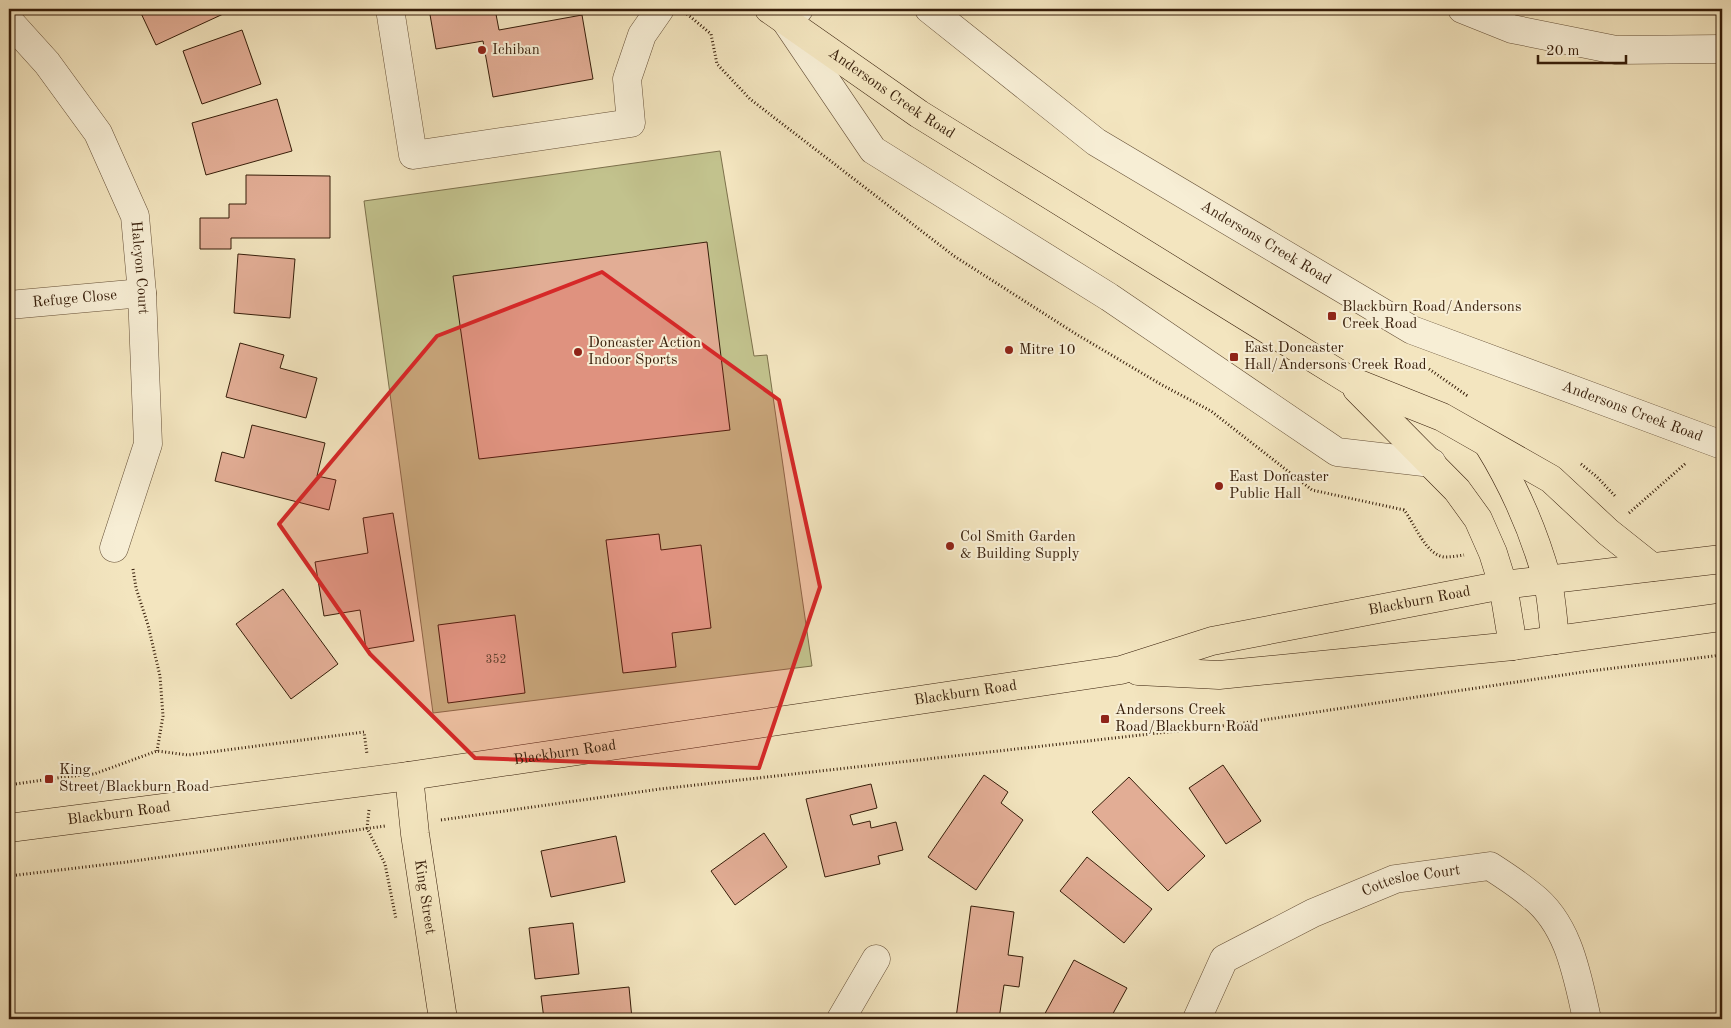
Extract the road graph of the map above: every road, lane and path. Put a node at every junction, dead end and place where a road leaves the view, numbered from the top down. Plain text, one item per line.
1 (390, 9) edge
2 (660, 9) edge
3 (929, 9) edge
4 (1462, 9) edge
5 (785, 14) edge
6 (9, 21) edge
7 (1722, 49) edge
8 (142, 293) junction
9 (9, 305) edge
10 (1425, 366) dead end
11 (1348, 380) junction
12 (1472, 398) dead end
13 (1717, 443) edge
14 (1488, 444) junction
15 (1576, 460) dead end
16 (1432, 463) junction
17 (1617, 498) dead end
18 (1624, 505) dead end
19 (1631, 512) junction
20 (1608, 532) junction
21 (114, 548) joint
22 (1722, 559) edge
23 (1652, 567) junction
24 (1548, 581) junction
25 (1503, 586) junction
26 (1722, 617) edge
27 (1555, 640) junction
28 (1513, 646) junction
29 (1722, 655) edge
30 (1121, 670) junction
31 (158, 752) junction
32 (409, 776) junction
33 (371, 782) junction
34 (9, 785) edge
35 (414, 823) junction
36 (9, 828) edge
37 (367, 828) junction
38 (9, 876) edge
39 (398, 926) dead end
40 (876, 959) dead end
41 (443, 1019) edge
42 (841, 1019) edge
43 (1197, 1019) edge
44 (1587, 1019) edge

1 - 2 street
3 - 13 street, Andersons Creek Road
4 - 7 street
5 - 11 main road, Andersons Creek Road
5 - 16 street
6 - 8 street, Halcyon Court
8 - 9 street, Refuge Close
8 - 21 street, Halcyon Court
10 - 12 path
11 - 14 main road, Andersons Creek Road
11 - 16 main road, Andersons Creek Road
13 - 19 path
14 - 20 main road
14 - 24 main road, Andersons Creek Road
15 - 17 path
16 - 25 main road, Andersons Creek Road
18 - 19 path
19 - 20 path
20 - 23 main road
21 - 31 path
22 - 23 main road, Blackburn Road
23 - 24 main road, Blackburn Road
24 - 25 main road, Blackburn Road
24 - 27 main road, Andersons Creek Road
25 - 28 main road, Andersons Creek Road
25 - 30 main road, Blackburn Road
26 - 27 main road, Blackburn Road
27 - 28 main road, Blackburn Road
28 - 30 main road, Blackburn Road
29 - 35 path
30 - 32 main road, Blackburn Road
31 - 33 path
31 - 34 path
32 - 33 main road, Blackburn Road
32 - 35 main road, King Street
33 - 36 main road, Blackburn Road
33 - 37 path
35 - 37 path
35 - 41 main road, King Street
37 - 38 path
37 - 39 path
40 - 42 street
43 - 44 street, Cottesloe Court

